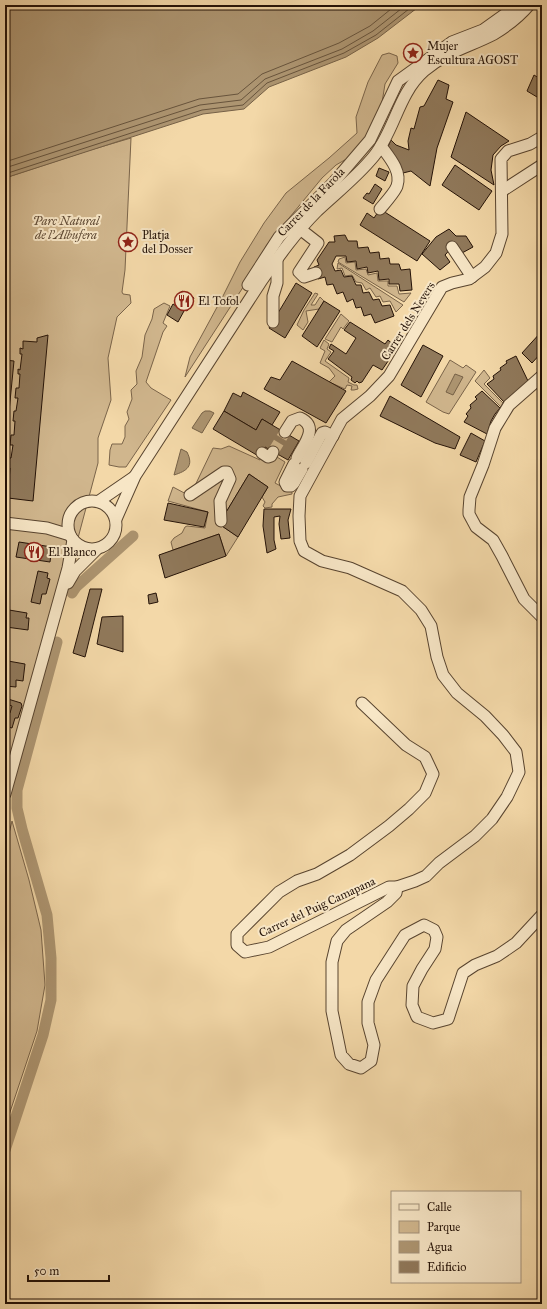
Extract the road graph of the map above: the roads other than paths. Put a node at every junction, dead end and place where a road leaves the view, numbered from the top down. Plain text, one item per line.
1 (516, 5) edge
2 (529, 5) edge
3 (542, 136) edge
4 (381, 146) junction
5 (542, 165) edge
6 (502, 191) junction
7 (380, 209) dead end
8 (300, 229) junction
9 (452, 247) dead end
10 (277, 259) junction
11 (316, 273) dead end
12 (472, 277) junction
13 (248, 285) dead end
14 (273, 322) dead end
15 (542, 376) edge
16 (285, 432) tunnel mouth
17 (332, 436) junction
18 (274, 452) dead end
19 (262, 453) dead end
20 (135, 476) junction
21 (190, 495) dead end
22 (99, 501) junction
23 (69, 516) junction
24 (116, 519) junction
25 (221, 521) dead end
26 (5, 523) edge
27 (46, 528) junction
28 (71, 537) junction
29 (97, 549) junction
30 (60, 598) junction
31 (542, 617) edge
32 (362, 703) dead end
33 (5, 794) edge
34 (398, 887) junction
35 (542, 915) edge

1 - 13 street
2 - 4 street, Carrer de la Farola
3 - 6 street, Carrer dels Nevers
4 - 7 street
4 - 8 street, Carrer de la Farola
5 - 6 street
6 - 12 street, Carrer dels Nevers
8 - 10 street, Carrer de la Farola
8 - 11 street
9 - 12 street
10 - 14 street
10 - 20 street, Carrer de la Farola
12 - 17 street, Carrer dels Nevers
15 - 31 street
16 - 17 street
17 - 34 street, Carrer dels Nevers
18 - 19 street
20 - 22 street
20 - 24 street
21 - 25 street
22 - 23 street
22 - 24 street
23 - 27 street
23 - 28 street
24 - 29 street
26 - 27 street
27 - 28 street
28 - 29 street
28 - 30 street
29 - 30 street
30 - 33 street
32 - 34 street, Carrer del Puig Camapana
34 - 35 street

